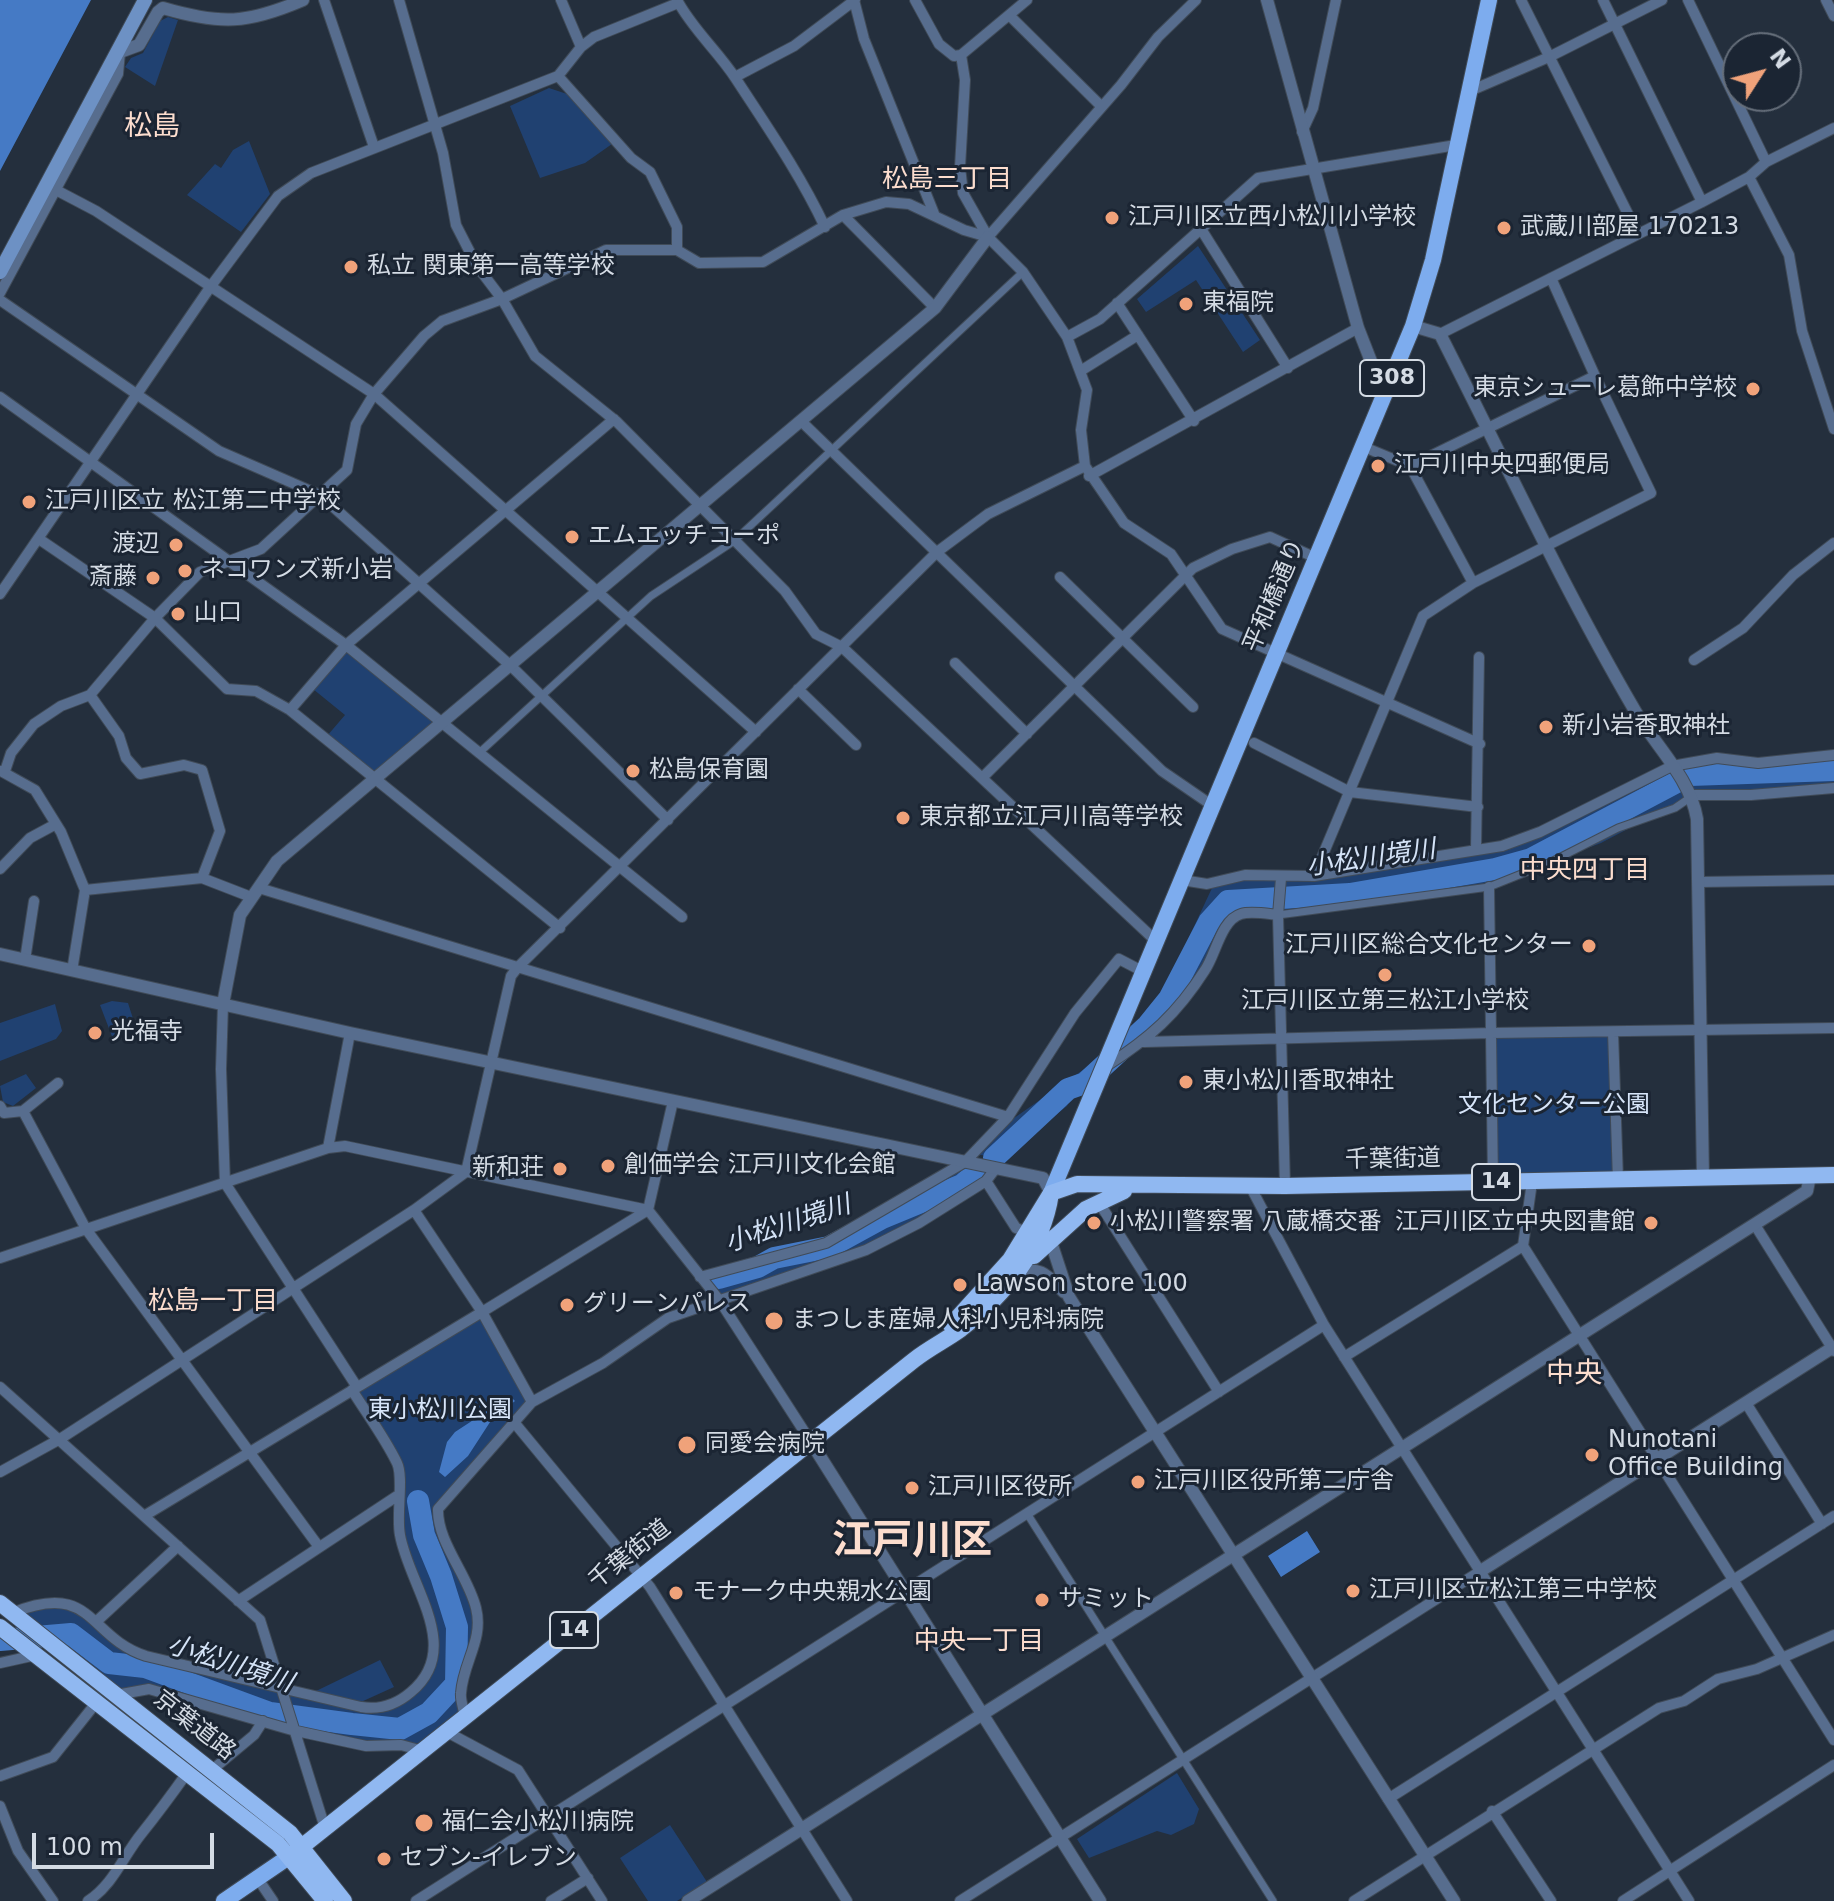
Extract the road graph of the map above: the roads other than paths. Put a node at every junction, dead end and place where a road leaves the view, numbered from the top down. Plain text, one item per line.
1 (145, 0) edge
2 (303, 0) edge
3 (324, 0) edge
4 (399, 0) edge
5 (561, 0) edge
6 (854, 0) edge
7 (915, 0) edge
8 (1027, 0) edge
9 (1196, 0) edge
10 (1267, 0) edge
11 (1336, 0) edge
12 (1489, 0) edge
13 (1521, 0) edge
14 (1603, 0) edge
15 (1662, 0) edge
16 (1688, 0) edge
17 (1826, 0) edge
18 (678, 1) edge
19 (287, 3) edge
20 (158, 6) edge
21 (178, 6) edge
22 (1009, 15) junction
23 (1834, 16) edge
24 (1615, 24) junction
25 (581, 47) junction
26 (120, 52) junction
27 (961, 55) junction
28 (1549, 57) junction
29 (558, 76) junction
30 (735, 77) junction
31 (1470, 91) junction
32 (1101, 106) junction
33 (435, 126) junction
34 (1834, 128) edge
35 (1302, 132) junction
36 (1456, 145) junction
37 (374, 147) junction
38 (1766, 162) junction
39 (1312, 166) junction
40 (1749, 177) junction
41 (56, 190) junction
42 (1702, 202) junction
43 (843, 215) junction
44 (935, 216) junction
45 (825, 227) junction
46 (1201, 229) junction
47 (1638, 234) junction
48 (988, 237) junction
49 (677, 250) junction
50 (0, 272) edge
51 (1023, 272) junction
52 (1551, 278) junction
53 (211, 286) junction
54 (0, 293) edge
55 (502, 299) junction
56 (0, 300) edge
57 (1117, 303) junction
58 (935, 308) junction
59 (1413, 326) junction
60 (1358, 328) junction
61 (1440, 334) junction
62 (1138, 335) junction
63 (1067, 337) junction
64 (1288, 368) junction
65 (1082, 370) junction
66 (1595, 376) junction
67 (1392, 377) junction
68 (374, 394) junction
69 (137, 396) junction
70 (0, 397) edge
71 (614, 419) junction
72 (801, 421) junction
73 (1194, 421) junction
74 (1488, 428) junction
75 (1834, 429) edge
76 (1364, 447) junction
77 (831, 450) junction
78 (92, 461) junction
79 (1410, 466) junction
80 (1087, 471) junction
81 (320, 495) junction
82 (700, 508) junction
83 (505, 510) junction
84 (39, 539) junction
85 (734, 541) junction
86 (1834, 543) edge
87 (1546, 547) junction
88 (937, 552) junction
89 (1316, 558) junction
90 (232, 561) junction
91 (1187, 573) junction
92 (1060, 577) dead end
93 (419, 583) junction
94 (1473, 583) junction
95 (599, 593) junction
96 (0, 594) edge
97 (626, 617) junction
98 (155, 618) junction
99 (1122, 639) junction
100 (346, 645) junction
101 (842, 647) junction
102 (1276, 654) junction
103 (1479, 657) dead end
104 (1694, 660) dead end
105 (955, 663) dead end
106 (512, 667) junction
107 (1075, 687) junction
108 (798, 689) junction
109 (90, 695) junction
110 (541, 696) junction
111 (1386, 703) junction
112 (1193, 707) dead end
113 (290, 710) junction
114 (443, 723) junction
115 (756, 732) junction
116 (1027, 734) junction
117 (1254, 743) dead end
118 (1480, 744) junction
119 (856, 745) dead end
120 (479, 753) junction
121 (1834, 755) edge
122 (1675, 770) junction
123 (2, 771) edge
124 (982, 778) junction
125 (375, 781) junction
126 (1834, 788) edge
127 (1350, 792) junction
128 (1690, 792) junction
129 (1213, 806) junction
130 (1478, 807) junction
131 (668, 820) junction
132 (56, 824) junction
133 (1476, 850) junction
134 (621, 867) junction
135 (0, 869) edge
136 (1314, 876) junction
137 (202, 878) junction
138 (1182, 880) junction
139 (1834, 880) edge
140 (1280, 882) junction
141 (1698, 882) junction
142 (1489, 887) junction
143 (85, 890) junction
144 (255, 892) junction
145 (34, 901) dead end
146 (1278, 912) junction
147 (682, 917) dead end
148 (560, 928) junction
149 (1156, 941) junction
150 (0, 954) edge
151 (25, 960) junction
152 (518, 967) junction
153 (72, 971) junction
154 (1144, 972) junction
155 (223, 1004) junction
156 (1834, 1028) edge
157 (1701, 1029) junction
158 (1613, 1032) junction
159 (350, 1033) junction
160 (1491, 1033) junction
161 (1281, 1037) junction
162 (1144, 1042) junction
163 (492, 1062) junction
164 (1105, 1067) junction
165 (58, 1083) dead end
166 (673, 1101) junction
167 (23, 1111) junction
168 (1, 1112) edge
169 (1008, 1117) junction
170 (328, 1148) junction
171 (965, 1162) junction
172 (996, 1168) junction
173 (466, 1172) junction
174 (1834, 1175) edge
175 (1810, 1176) junction
176 (1703, 1179) junction
177 (1618, 1180) junction
178 (986, 1181) junction
179 (1493, 1182) junction
180 (1532, 1182) junction
181 (225, 1183) junction
182 (1250, 1186) junction
183 (1285, 1186) junction
184 (1159, 1187) junction
185 (1051, 1193) junction
186 (1098, 1201) junction
187 (414, 1210) junction
188 (648, 1210) junction
189 (1048, 1215) junction
190 (1755, 1225) junction
191 (86, 1229) junction
192 (1027, 1232) junction
193 (1049, 1240) junction
194 (1523, 1246) junction
195 (0, 1258) edge
196 (1016, 1274) junction
197 (700, 1277) junction
198 (292, 1288) junction
199 (1069, 1297) junction
200 (720, 1301) junction
201 (482, 1312) junction
202 (1324, 1325) junction
203 (1579, 1337) junction
204 (1833, 1349) edge
205 (925, 1352) junction
206 (1344, 1357) junction
207 (181, 1359) junction
208 (0, 1387) edge
209 (354, 1389) junction
210 (1219, 1392) junction
211 (532, 1402) junction
212 (1746, 1403) junction
213 (513, 1421) junction
214 (1155, 1432) junction
215 (60, 1439) junction
216 (811, 1442) junction
217 (1402, 1448) junction
218 (249, 1453) junction
219 (1657, 1460) junction
220 (0, 1472) edge
221 (397, 1496) junction
222 (1028, 1515) junction
223 (144, 1516) junction
224 (1834, 1516) edge
225 (1822, 1524) junction
226 (178, 1546) junction
227 (319, 1547) junction
228 (1234, 1555) junction
229 (1479, 1572) junction
230 (642, 1576) junction
231 (1733, 1581) junction
232 (904, 1592) junction
233 (238, 1601) junction
234 (10, 1611) edge
235 (97, 1621) junction
236 (0, 1627) edge
237 (1834, 1635) edge
238 (1104, 1637) junction
239 (33, 1653) junction
240 (1780, 1657) junction
241 (0, 1663) edge
242 (1311, 1677) junction
243 (1555, 1692) junction
244 (116, 1695) junction
245 (284, 1695) junction
246 (96, 1703) junction
247 (725, 1707) junction
248 (981, 1714) junction
249 (465, 1717) junction
250 (263, 1721) junction
251 (292, 1726) junction
252 (447, 1732) junction
253 (1834, 1740) edge
254 (1591, 1748) junction
255 (423, 1751) junction
256 (1184, 1759) junction
257 (1834, 1765) edge
258 (212, 1770) junction
259 (187, 1773) junction
260 (0, 1776) edge
261 (1388, 1799) junction
262 (0, 1806) edge
263 (1492, 1811) junction
264 (549, 1817) junction
265 (325, 1828) junction
266 (801, 1829) junction
267 (1061, 1838) junction
268 (296, 1851) junction
269 (1424, 1855) junction
270 (1669, 1871) junction
271 (588, 1878) junction
272 (258, 1879) junction
273 (53, 1901) edge
274 (88, 1901) edge
275 (224, 1901) edge
276 (273, 1901) edge
277 (325, 1901) edge
278 (344, 1901) edge
279 (416, 1901) edge
280 (551, 1901) edge
281 (602, 1901) edge
282 (688, 1901) edge
283 (847, 1901) edge
284 (960, 1901) edge
285 (1100, 1901) edge
286 (1273, 1901) edge
287 (1354, 1901) edge
288 (1454, 1901) edge
289 (1551, 1901) edge
290 (1623, 1901) edge
291 (1689, 1901) edge

1 - 26 main road
2 - 19 street
3 - 37 street
4 - 33 street
5 - 25 street
6 - 30 street
6 - 44 street
7 - 27 street
8 - 22 street
9 - 32 street
10 - 35 street
11 - 35 street
12 - 31 main road, 平和橋通り / 308
13 - 28 street
14 - 24 street
15 - 24 street
16 - 38 street
17 - 23 street
18 - 25 street
18 - 30 street
19 - 21 street
20 - 21 street
20 - 26 street
22 - 27 street
22 - 32 street
24 - 28 street
24 - 42 street
25 - 29 street
26 - 41 street
26 - 50 main road
27 - 48 street
28 - 31 street
28 - 47 street
29 - 33 street
29 - 49 street
30 - 45 street
31 - 36 main road, 平和橋通り / 308
32 - 48 street
33 - 37 street
33 - 55 street
34 - 38 street
35 - 39 street
36 - 39 street
36 - 59 main road, 平和橋通り / 308
37 - 53 street
38 - 40 street
39 - 46 street
39 - 60 street
40 - 42 street
40 - 75 street
41 - 53 street
41 - 54 street
42 - 47 street
43 - 44 street
43 - 45 street
43 - 58 street
44 - 48 street
45 - 49 street
46 - 57 street
46 - 64 street
47 - 52 street
48 - 51 street
48 - 58 street
49 - 55 street
51 - 63 street
51 - 77 street
52 - 61 street
52 - 66 street
53 - 68 street
53 - 69 street
55 - 68 street
55 - 71 street
56 - 69 street
57 - 62 street
57 - 63 street
58 - 72 street
59 - 61 street
59 - 67 main road, 平和橋通り / 308
60 - 64 street
60 - 67 street
61 - 74 street
62 - 65 street
62 - 73 street
63 - 65 street
64 - 73 street
65 - 80 street
66 - 74 street
66 - 87 street
67 - 76 main road, 平和橋通り / 308
68 - 81 street
68 - 83 street
69 - 78 street
69 - 81 street
70 - 78 street
71 - 82 street
71 - 83 street
72 - 77 street
72 - 82 street
73 - 80 street
74 - 79 street
74 - 87 street
76 - 79 street
76 - 89 main road, 平和橋通り / 308
77 - 85 street
77 - 88 street
78 - 84 street
78 - 90 street
79 - 94 street
80 - 88 street
80 - 91 street
81 - 90 street
81 - 93 street
82 - 85 street
82 - 95 street
83 - 93 street
83 - 95 street
84 - 96 street
84 - 98 street
85 - 97 street
85 - 101 street
86 - 104 street
87 - 94 street
87 - 122 street
88 - 101 street
88 - 107 street
89 - 91 street
89 - 102 main road, 平和橋通り / 308
90 - 98 street
90 - 100 street
91 - 99 street
91 - 102 street
92 - 99 street
93 - 100 street
93 - 106 street
94 - 111 street
95 - 97 street
95 - 106 street
97 - 110 street
97 - 115 street
98 - 109 street
98 - 113 street
99 - 107 street
99 - 112 street
100 - 113 street
100 - 114 street
101 - 108 street
101 - 124 street
102 - 111 street
102 - 129 main road, 平和橋通り / 308
103 - 118 street
105 - 116 street
106 - 110 street
106 - 114 street
107 - 116 street
107 - 129 street
108 - 115 street
108 - 119 street
109 - 123 street
109 - 137 street
110 - 120 street
110 - 131 street
111 - 118 street
111 - 127 street
113 - 125 street
114 - 120 street
114 - 125 street
115 - 131 street
116 - 124 street
117 - 127 street
118 - 130 street
120 - 134 street
121 - 122 street
122 - 128 street
122 - 133 street
123 - 132 street
124 - 149 street
125 - 144 street
125 - 148 street
126 - 128 street
127 - 130 street
127 - 136 street
128 - 141 street
128 - 142 street
129 - 138 main road, 平和橋通り / 308
130 - 133 street
131 - 134 street
132 - 135 street
132 - 143 street
133 - 136 street
134 - 147 street
134 - 148 street
136 - 140 street
137 - 143 street
137 - 144 street
138 - 140 street
138 - 149 main road, 平和橋通り / 308
139 - 141 street
140 - 146 street
141 - 157 street
142 - 146 street
142 - 160 street
143 - 153 street
144 - 152 street
144 - 155 street
145 - 151 street
146 - 161 street
146 - 162 street
148 - 152 street
149 - 154 main road, 平和橋通り / 308
150 - 151 street
151 - 153 street
152 - 163 street
152 - 169 street
153 - 155 street
154 - 164 main road, 平和橋通り / 308
154 - 169 street
155 - 159 street
155 - 181 street
156 - 157 street
157 - 158 street
157 - 176 street
158 - 160 street
158 - 177 street
159 - 163 street
159 - 170 street
160 - 161 street
160 - 179 street
161 - 162 street
161 - 183 street
162 - 164 street
163 - 166 street
163 - 173 street
164 - 185 main road, 平和橋通り / 308
165 - 167 street
166 - 171 street
166 - 188 street
167 - 168 street
167 - 191 street
169 - 171 street
170 - 173 street
170 - 181 street
171 - 172 street
171 - 197 street
172 - 178 street
172 - 185 street
173 - 187 street
173 - 188 street
174 - 175 highway, 千葉街道 / 14
175 - 176 highway, 千葉街道 / 14
175 - 190 street
176 - 177 highway, 千葉街道 / 14
177 - 180 highway, 千葉街道 / 14
178 - 192 street
178 - 200 street
179 - 180 highway, 千葉街道 / 14
179 - 183 highway, 千葉街道 / 14
180 - 194 street
181 - 191 street
181 - 198 street
182 - 183 highway, 千葉街道 / 14
182 - 184 highway, 千葉街道 / 14
182 - 202 street
184 - 185 highway, 千葉街道 / 14
184 - 186 highway
185 - 189 highway, 千葉街道 / 14
185 - 192 highway, 千葉街道 / 14
186 - 193 highway
186 - 210 street
187 - 198 street
187 - 201 street
188 - 197 street
188 - 201 street
189 - 193 street
189 - 196 highway, 千葉街道 / 14
190 - 203 street
190 - 204 street
191 - 195 street
191 - 207 street
192 - 205 highway, 千葉街道 / 14
193 - 196 highway
193 - 199 street
194 - 203 street
194 - 206 street
196 - 199 street
196 - 205 highway, 千葉街道 / 14
197 - 200 street
198 - 207 street
198 - 209 street
199 - 214 street
200 - 211 street
200 - 216 street
201 - 209 street
201 - 211 street
202 - 206 street
202 - 210 street
203 - 217 street
203 - 219 street
204 - 212 street
205 - 216 highway, 千葉街道 / 14
206 - 217 street
207 - 215 street
207 - 218 street
208 - 215 street
209 - 218 street
209 - 221 street
210 - 214 street
211 - 213 street
212 - 219 street
212 - 225 street
213 - 230 street
213 - 249 street
214 - 222 street
214 - 228 street
215 - 220 street
215 - 223 street
216 - 230 highway, 千葉街道 / 14
216 - 232 street
217 - 228 street
217 - 229 street
218 - 223 street
218 - 227 street
219 - 229 street
219 - 231 street
221 - 227 street
221 - 245 street
222 - 232 street
222 - 238 street
223 - 226 street
224 - 225 street
225 - 231 street
226 - 233 street
226 - 235 street
227 - 233 street
228 - 238 street
228 - 242 street
229 - 242 street
229 - 243 street
230 - 247 street
230 - 249 highway, 千葉街道 / 14
231 - 240 street
231 - 243 street
232 - 247 street
232 - 248 street
233 - 245 street
234 - 235 street
234 - 244 highway, 京葉道路
235 - 245 street
236 - 239 highway, 京葉道路
237 - 240 street
238 - 248 street
238 - 256 street
239 - 241 street
239 - 246 highway, 京葉道路
240 - 253 street
240 - 254 street
242 - 256 street
242 - 261 street
243 - 254 street
243 - 261 street
244 - 250 street
244 - 258 highway, 京葉道路
245 - 251 street
246 - 259 highway, 京葉道路
246 - 260 street
247 - 264 street
247 - 266 street
248 - 266 street
248 - 267 street
249 - 252 highway, 千葉街道 / 14
250 - 251 street
250 - 258 street
251 - 255 street
251 - 265 street
252 - 255 highway, 千葉街道 / 14
252 - 264 street
254 - 263 street
254 - 270 street
255 - 265 highway, 千葉街道 / 14
256 - 267 street
256 - 286 street
257 - 270 street
258 - 268 highway, 京葉道路
259 - 268 highway, 京葉道路
259 - 274 street
261 - 269 street
262 - 273 street
263 - 269 street
263 - 289 street
264 - 271 street
264 - 279 street
265 - 268 highway, 千葉街道 / 14
266 - 282 street
266 - 283 street
267 - 284 street
267 - 285 street
268 - 272 main road
268 - 277 highway, 京葉道路
268 - 278 highway, 京葉道路
269 - 287 street
269 - 288 street
270 - 290 street
270 - 291 street
271 - 280 street
271 - 281 street
272 - 275 main road
272 - 276 street

